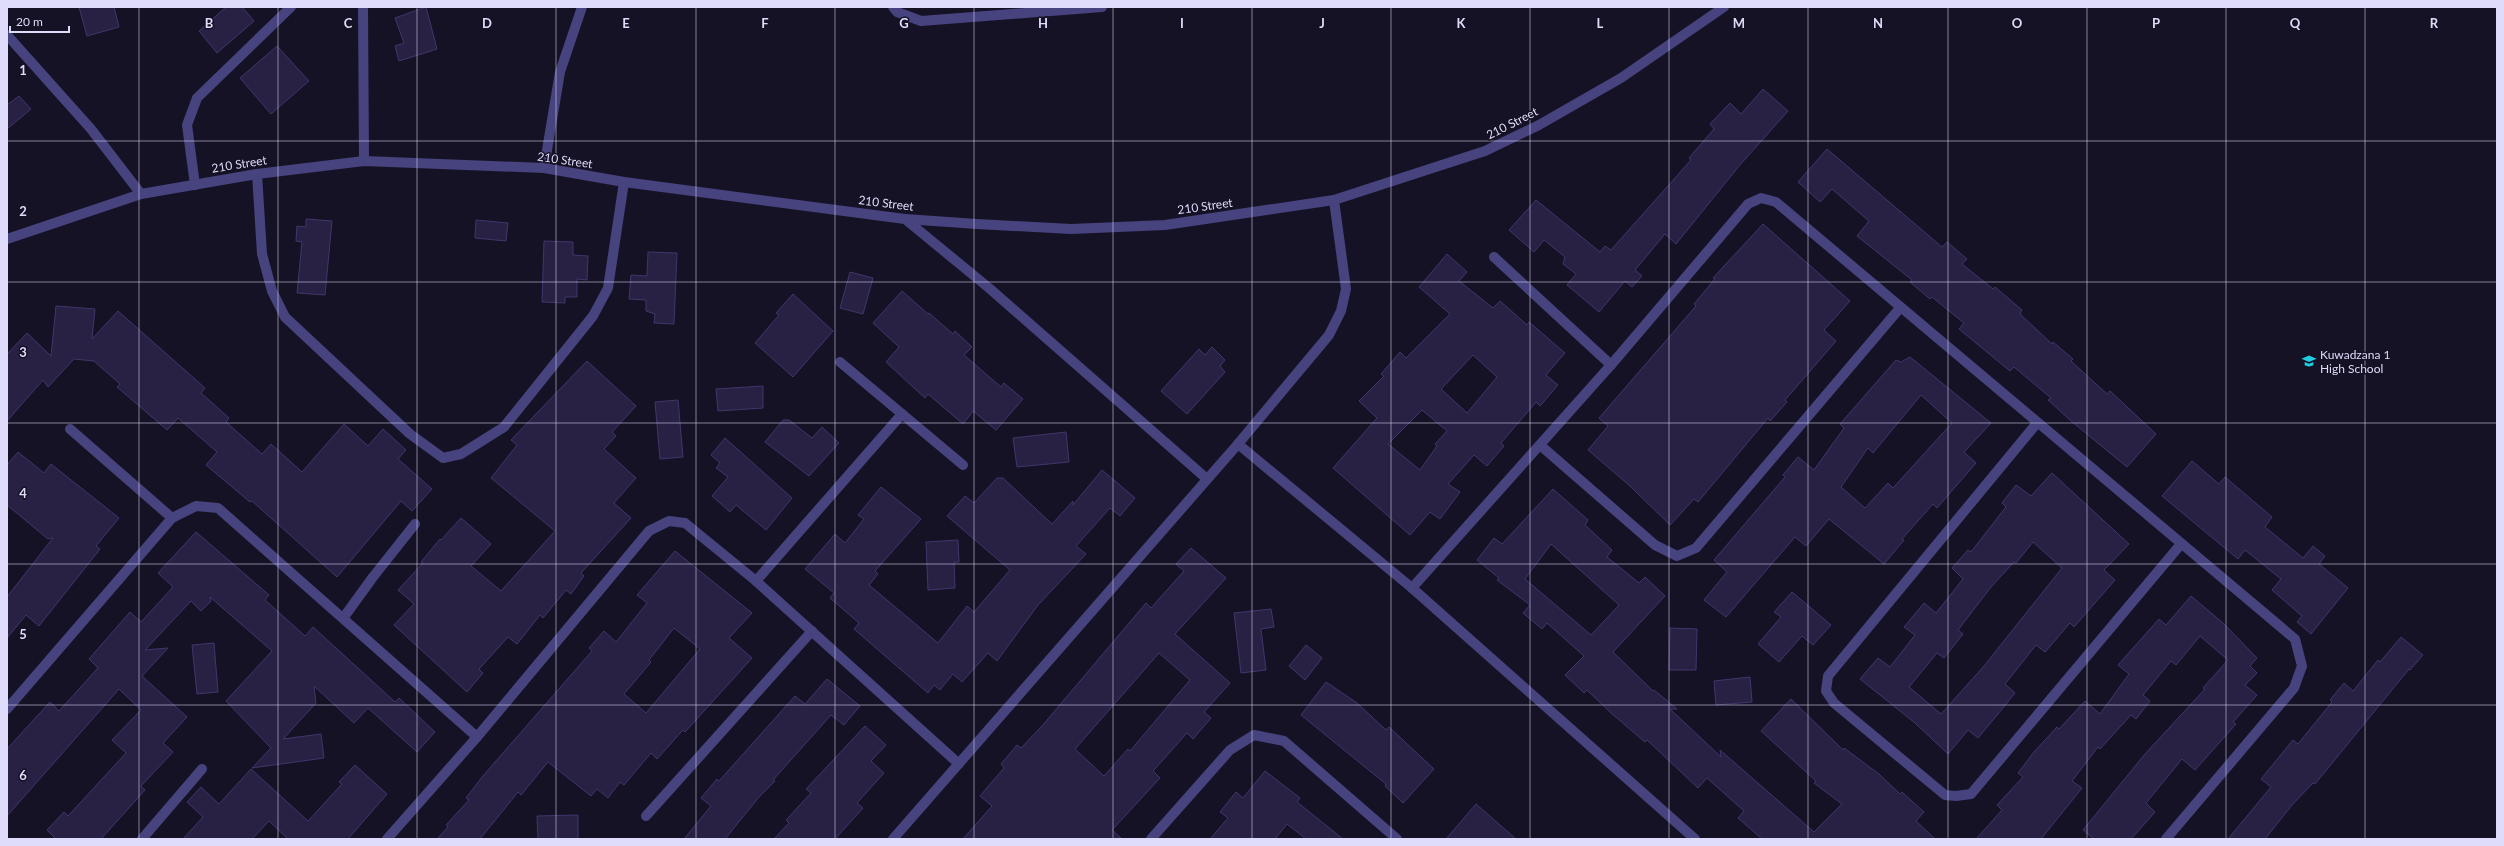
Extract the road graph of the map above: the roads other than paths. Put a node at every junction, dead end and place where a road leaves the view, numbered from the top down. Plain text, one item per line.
1 (291, 7) edge
2 (363, 7) edge
3 (582, 7) edge
4 (893, 7) edge
5 (1102, 7) edge
6 (1724, 7) edge
7 (7, 35) edge
8 (364, 161) junction
9 (544, 168) junction
10 (257, 174) junction
11 (624, 182) junction
12 (195, 184) junction
13 (141, 194) junction
14 (1334, 200) junction
15 (905, 219) junction
16 (7, 239) edge
17 (1494, 257) dead end
18 (1900, 308) junction
19 (840, 362) dead end
20 (1611, 365) junction
21 (902, 414) junction
22 (2037, 423) junction
23 (70, 429) dead end
24 (1238, 444) junction
25 (1540, 445) junction
26 (963, 464) dead end
27 (1207, 479) junction
28 (172, 518) junction
29 (415, 524) dead end
30 (2181, 544) junction
31 (756, 581) junction
32 (1412, 588) junction
33 (344, 617) junction
34 (812, 631) junction
35 (7, 708) edge
36 (477, 737) junction
37 (959, 764) junction
38 (202, 769) dead end
39 (646, 816) dead end
40 (142, 839) edge
41 (387, 839) edge
42 (893, 839) edge
43 (1151, 839) edge
44 (1397, 839) edge
45 (1695, 839) edge
46 (2166, 839) edge

1 - 12 street
2 - 8 street
3 - 9 street
4 - 5 street
6 - 14 street, 210 Street
7 - 13 street
8 - 9 street, 210 Street
8 - 10 street, 210 Street
9 - 11 street, 210 Street
10 - 11 street
10 - 12 street, 210 Street
11 - 15 street, 210 Street
12 - 13 street, 210 Street
13 - 16 street, 210 Street
14 - 15 street, 210 Street
14 - 24 street
15 - 27 street
17 - 20 street
18 - 20 street
18 - 22 street
18 - 25 street
19 - 21 street
20 - 25 street
21 - 26 street
21 - 31 street
22 - 30 street
22 - 30 street
23 - 28 street
24 - 27 street
24 - 32 street
25 - 32 street
27 - 37 street
28 - 33 street
28 - 35 street
29 - 33 street
30 - 46 street
31 - 34 street
31 - 36 street
32 - 45 street
33 - 36 street
34 - 37 street
34 - 39 street
36 - 41 street
37 - 42 street
38 - 40 street
43 - 44 street

